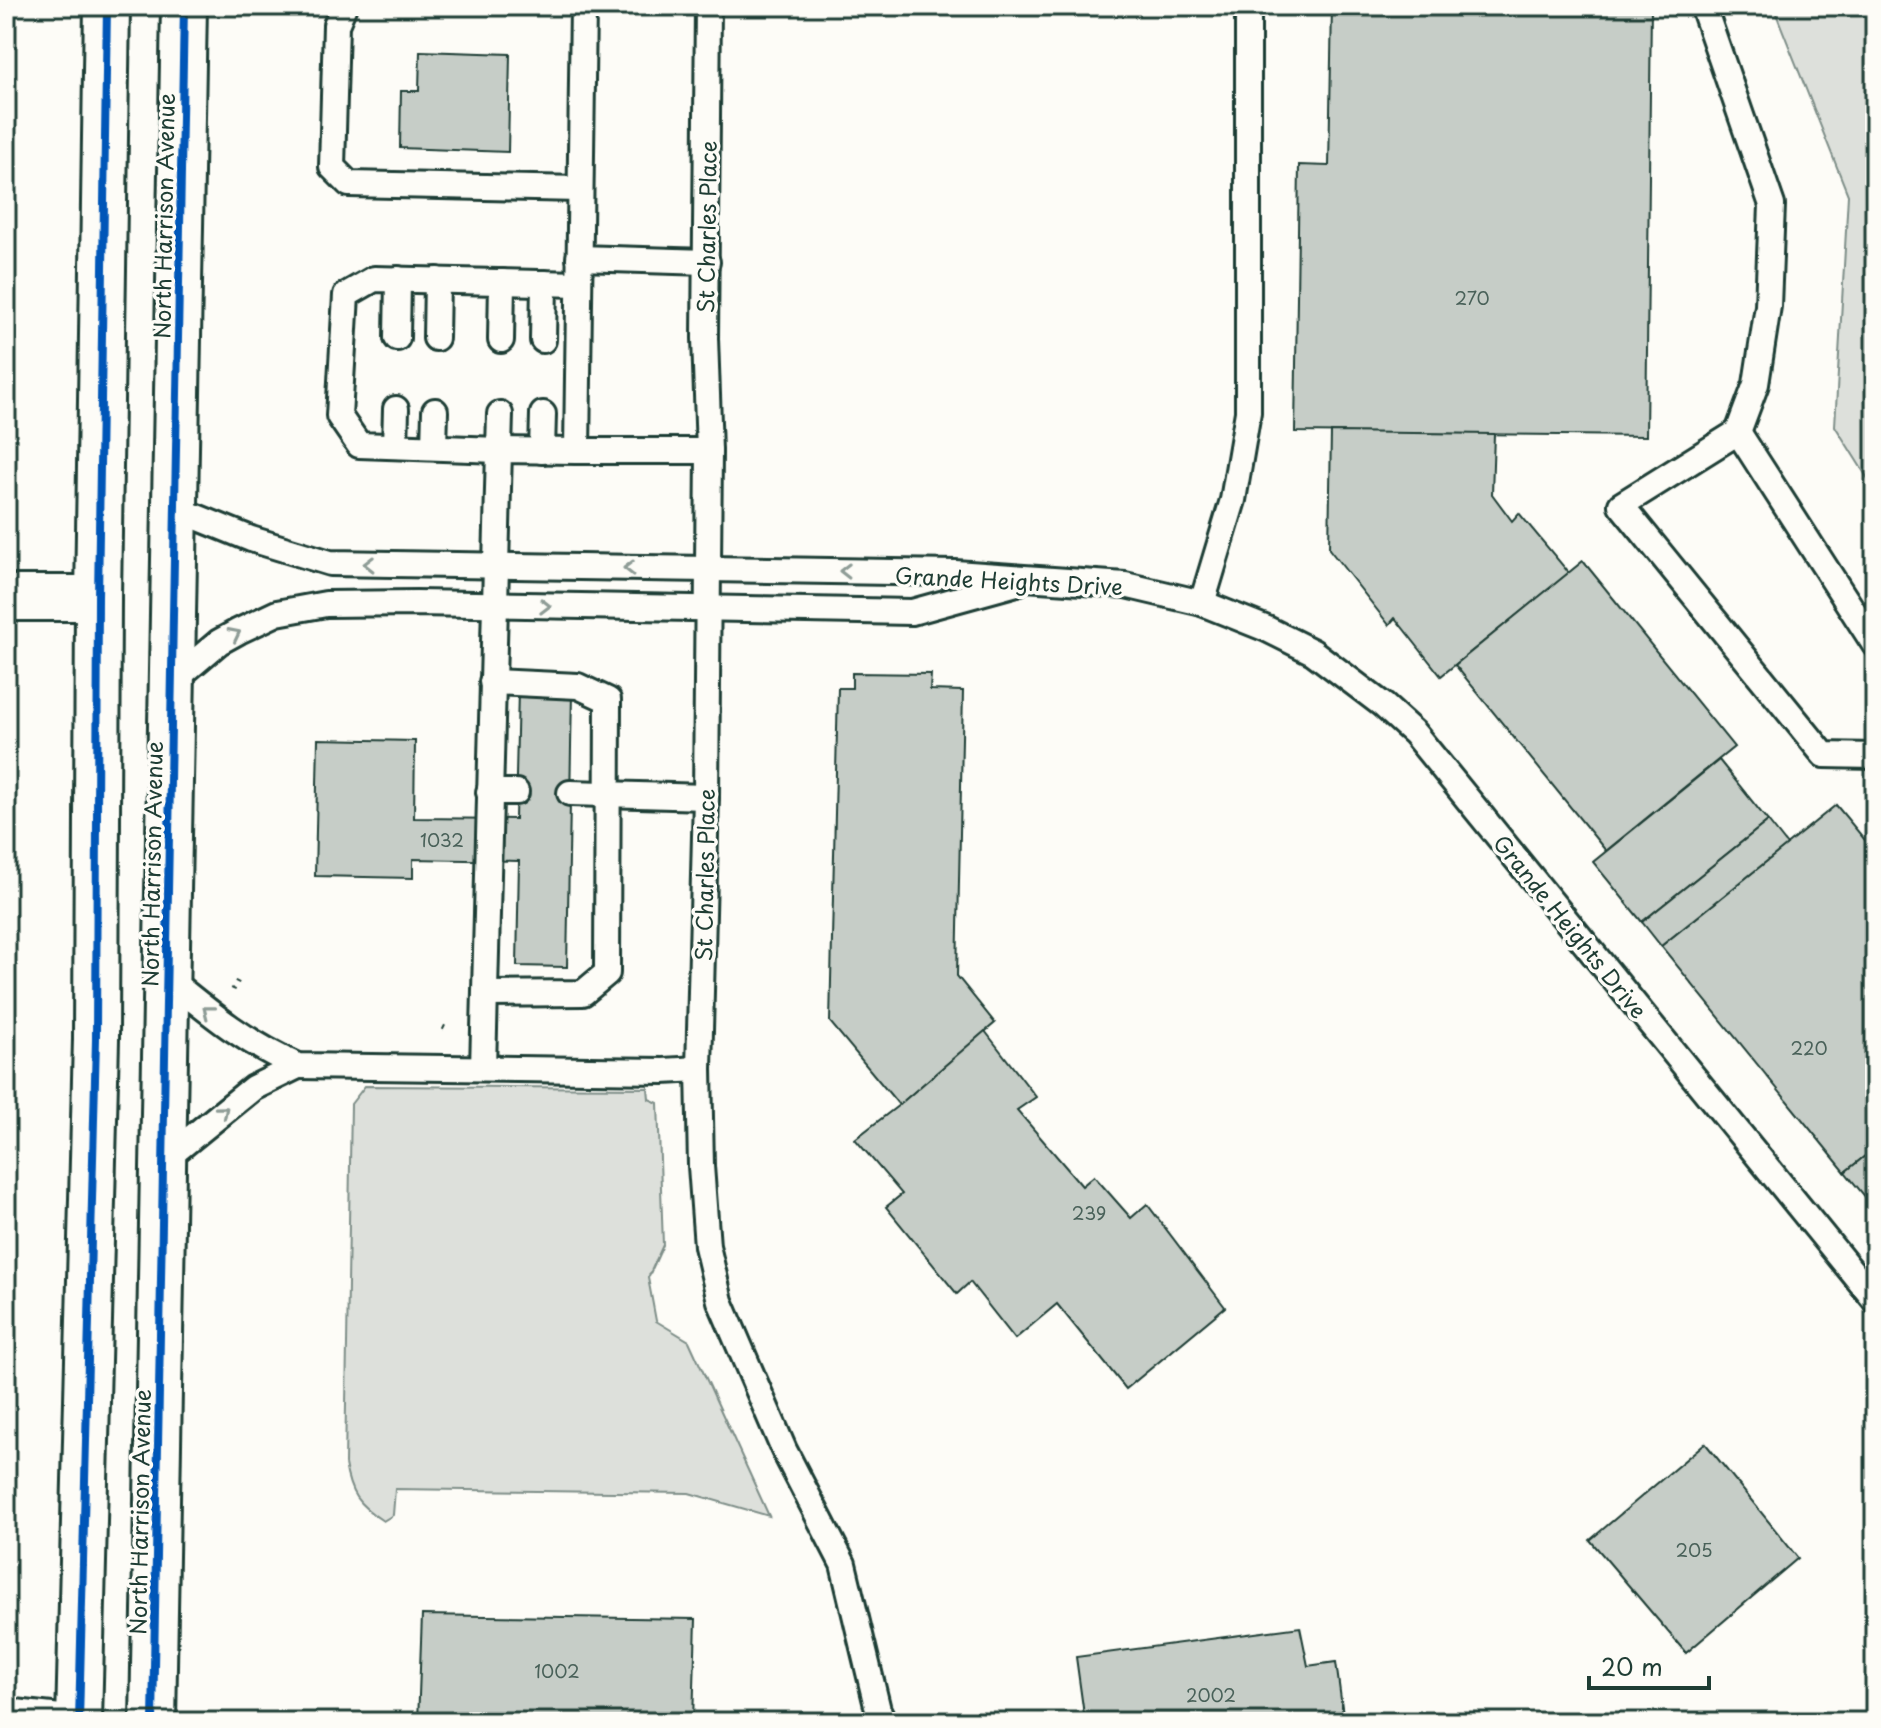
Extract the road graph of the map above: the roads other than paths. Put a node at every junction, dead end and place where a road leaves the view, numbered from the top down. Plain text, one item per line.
1 (107, 6) edge
2 (184, 6) edge
3 (344, 6) edge
4 (583, 6) edge
5 (708, 6) edge
6 (1248, 6) edge
7 (1703, 6) edge
8 (580, 189) junction
9 (579, 258) junction
10 (707, 262) junction
11 (398, 279) junction
12 (437, 280) junction
13 (502, 282) junction
14 (544, 283) junction
15 (579, 284) junction
16 (397, 338) dead end
17 (436, 338) dead end
18 (501, 340) dead end
19 (543, 340) dead end
20 (396, 409) dead end
21 (435, 411) dead end
22 (500, 414) dead end
23 (543, 414) dead end
24 (1738, 432) junction
25 (395, 446) junction
26 (434, 447) junction
27 (499, 450) junction
28 (542, 451) junction
29 (577, 451) junction
30 (709, 451) junction
31 (177, 509) junction
32 (495, 567) junction
33 (707, 569) junction
34 (1035, 579) junction
35 (6, 598) edge
36 (98, 598) junction
37 (1202, 603) junction
38 (494, 605) junction
39 (706, 608) junction
40 (1875, 645) edge
41 (173, 681) junction
42 (492, 682) junction
43 (1875, 756) edge
44 (489, 792) junction
45 (516, 792) dead end
46 (570, 793) dead end
47 (610, 795) junction
48 (706, 797) junction
49 (167, 978) junction
50 (485, 994) junction
51 (298, 1066) junction
52 (483, 1068) junction
53 (699, 1069) junction
54 (163, 1161) junction
55 (1875, 1300) edge
56 (6, 1711) edge
57 (879, 1718) edge
58 (79, 1721) edge
59 (153, 1722) edge

1 - 36 main road
2 - 31 main road, North Harrison Avenue
3 - 8 lane
4 - 8 lane
5 - 10 lane, St Charles Place
6 - 37 lane
7 - 24 lane
8 - 9 lane
9 - 10 lane
9 - 15 lane
10 - 30 lane, St Charles Place
11 - 12 lane
11 - 16 lane
11 - 25 lane
12 - 13 lane
12 - 17 lane
13 - 14 lane
13 - 18 lane
14 - 15 lane
14 - 19 lane
15 - 29 lane
20 - 25 lane
21 - 26 lane
22 - 27 lane
23 - 28 lane
24 - 40 lane
24 - 43 lane
25 - 26 lane
26 - 27 lane
27 - 28 lane
27 - 32 lane
28 - 29 lane
29 - 30 lane
30 - 33 lane, St Charles Place
32 -> 31 lane, Grande Heights Drive
31 - 41 main road, North Harrison Avenue
33 -> 32 lane, Grande Heights Drive
32 - 38 lane
34 -> 33 lane, Grande Heights Drive
33 - 39 lane, St Charles Place
34 - 37 lane, Grande Heights Drive
34 - 39 lane, Grande Heights Drive
35 - 36 main road
36 - 58 main road
37 - 55 lane, Grande Heights Drive
38 -> 39 lane, Grande Heights Drive
41 -> 38 lane, Grande Heights Drive
38 - 42 lane
39 - 48 lane, St Charles Place
41 - 49 main road, North Harrison Avenue
42 - 44 lane
42 - 47 lane
44 - 45 lane
44 - 50 lane
46 - 47 lane
47 - 48 lane
47 - 50 lane
48 - 53 lane, St Charles Place
51 -> 49 lane
49 - 54 main road, North Harrison Avenue
50 - 52 lane
51 - 52 lane
54 -> 51 lane
52 - 53 lane
53 - 57 lane, St Charles Place
54 - 59 main road, North Harrison Avenue
56 - 58 lane

